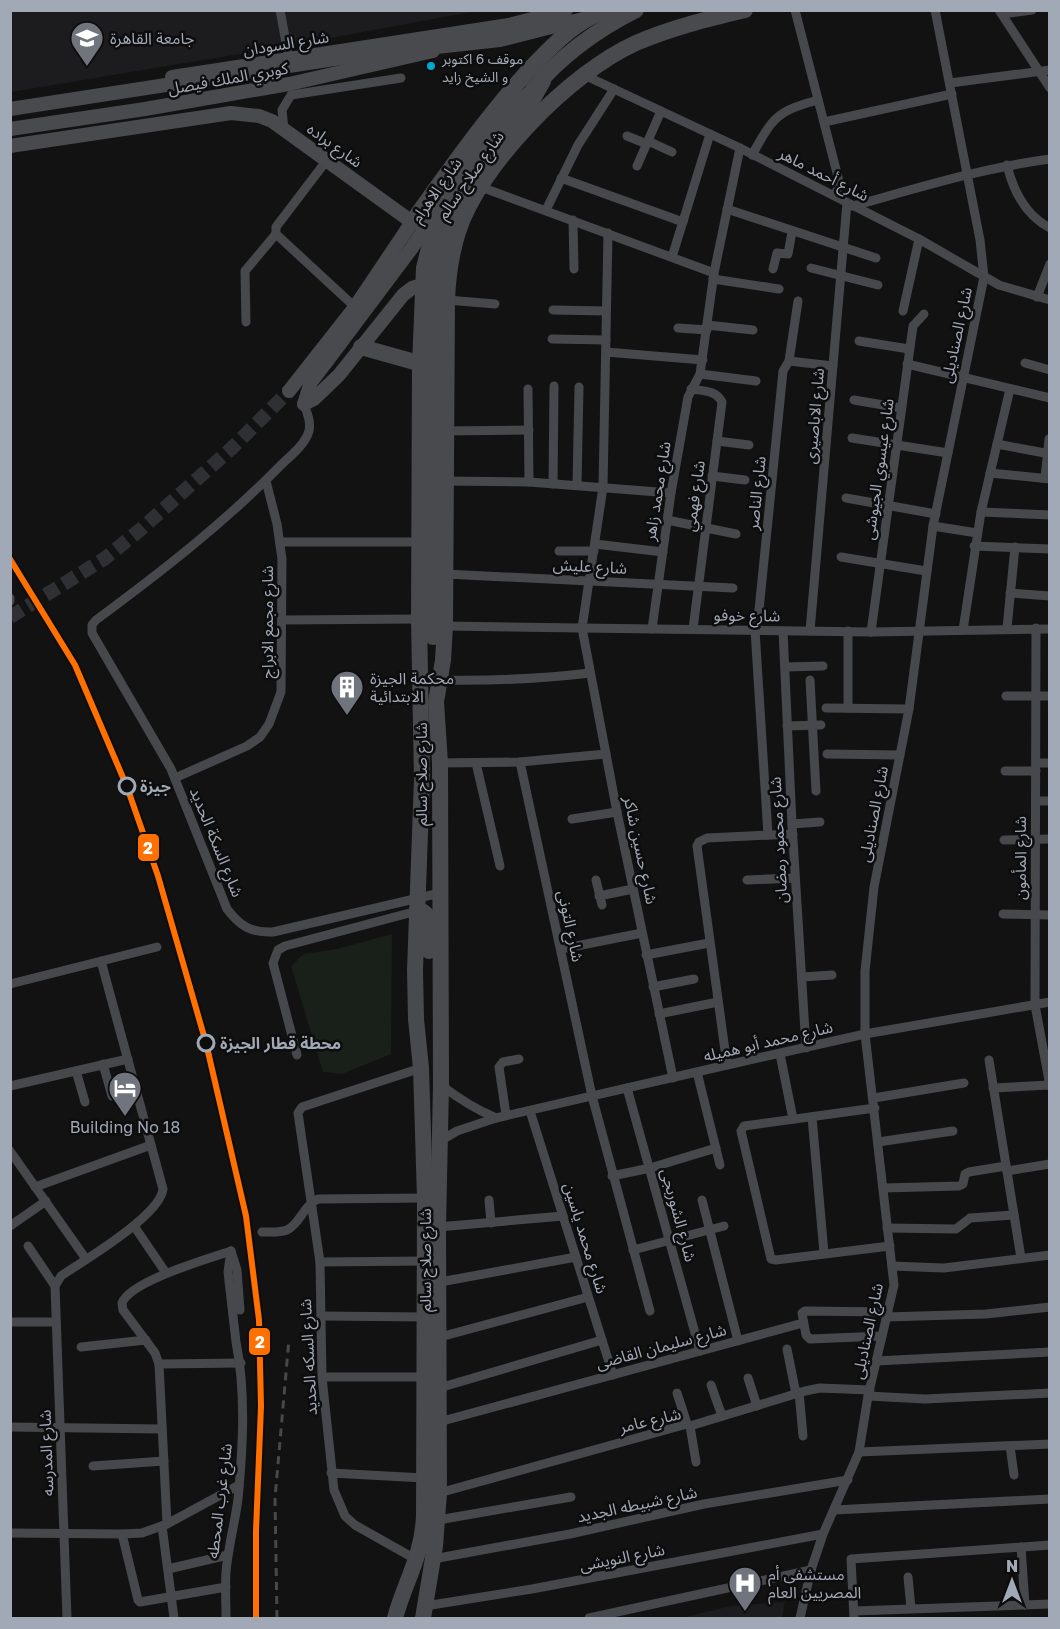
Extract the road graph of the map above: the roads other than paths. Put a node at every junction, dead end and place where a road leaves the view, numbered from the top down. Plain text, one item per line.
1 (280, 10) edge
2 (566, 10) edge
3 (605, 10) edge
4 (613, 10) edge
5 (618, 10) edge
6 (636, 10) edge
7 (646, 10) edge
8 (745, 10) edge
9 (795, 10) edge
10 (935, 10) edge
11 (1032, 10) edge
12 (1001, 12) edge
13 (509, 25) junction
14 (599, 30) junction
15 (290, 59) junction
16 (1050, 70) edge
17 (1038, 71) junction
18 (584, 75) junction
19 (401, 78) dead end
20 (543, 81) junction
21 (950, 83) junction
22 (1050, 88) edge
23 (614, 89) junction
24 (952, 94) junction
25 (524, 100) junction
26 (818, 100) junction
27 (10, 103) edge
28 (501, 103) junction
29 (10, 109) edge
30 (661, 111) junction
31 (824, 122) junction
32 (10, 129) edge
33 (284, 129) junction
34 (710, 134) junction
35 (627, 136) dead end
36 (647, 143) junction
37 (10, 146) edge
38 (740, 148) junction
39 (672, 152) dead end
40 (752, 154) junction
41 (1050, 159) edge
42 (327, 160) junction
43 (1007, 165) junction
44 (637, 166) dead end
45 (968, 174) junction
46 (561, 178) junction
47 (482, 187) junction
48 (835, 196) junction
49 (850, 204) junction
50 (728, 209) junction
51 (546, 210) junction
52 (573, 220) junction
53 (412, 222) junction
54 (683, 222) junction
55 (1050, 228) edge
56 (792, 231) junction
57 (608, 233) junction
58 (276, 234) junction
59 (919, 239) junction
60 (843, 249) junction
61 (672, 257) junction
62 (876, 258) dead end
63 (1050, 264) edge
64 (773, 268) dead end
65 (811, 268) dead end
66 (574, 269) dead end
67 (714, 276) junction
68 (840, 276) junction
69 (984, 277) junction
70 (422, 285) junction
71 (878, 285) dead end
72 (779, 289) dead end
73 (1037, 297) junction
74 (447, 300) junction
75 (1050, 300) edge
76 (798, 302) dead end
77 (495, 304) dead end
78 (355, 307) junction
79 (553, 310) dead end
80 (606, 311) junction
81 (903, 311) dead end
82 (924, 315) dead end
83 (246, 322) dead end
84 (678, 328) dead end
85 (707, 328) junction
86 (753, 330) dead end
87 (552, 339) dead end
88 (606, 340) junction
89 (858, 340) dead end
90 (361, 347) junction
91 (909, 349) junction
92 (606, 351) junction
93 (703, 360) junction
94 (789, 361) junction
95 (447, 362) junction
96 (1025, 363) dead end
97 (907, 364) junction
98 (420, 365) junction
99 (833, 366) junction
100 (1050, 370) edge
101 (700, 374) junction
102 (962, 378) junction
103 (756, 381) dead end
104 (554, 386) dead end
105 (579, 387) dead end
106 (528, 388) dead end
107 (420, 389) junction
108 (691, 389) junction
109 (1010, 389) junction
110 (289, 391) tunnel mouth
111 (1050, 398) edge
112 (854, 400) dead end
113 (447, 401) junction
114 (304, 404) junction
115 (901, 408) junction
116 (529, 430) junction
117 (446, 431) junction
118 (852, 438) dead end
119 (1049, 439) edge
120 (717, 441) junction
121 (997, 444) junction
122 (749, 445) dead end
123 (896, 445) junction
124 (948, 453) junction
125 (1048, 454) edge
126 (990, 473) junction
127 (712, 476) junction
128 (1047, 479) edge
129 (745, 480) dead end
130 (266, 481) junction
131 (446, 481) junction
132 (529, 483) junction
133 (553, 484) junction
134 (578, 485) junction
135 (603, 487) junction
136 (671, 493) junction
137 (846, 498) dead end
138 (888, 505) junction
139 (981, 512) junction
140 (936, 514) junction
141 (1050, 515) edge
142 (667, 520) junction
143 (933, 526) junction
144 (705, 528) junction
145 (977, 533) junction
146 (736, 534) dead end
147 (280, 542) junction
148 (419, 542) junction
149 (974, 546) junction
150 (1015, 547) junction
151 (594, 548) junction
152 (1050, 549) edge
153 (559, 551) dead end
154 (663, 552) junction
155 (842, 557) dead end
156 (880, 564) junction
157 (926, 571) junction
158 (445, 574) junction
159 (589, 581) junction
160 (659, 584) junction
161 (698, 586) junction
162 (733, 588) dead end
163 (1010, 593) junction
164 (1050, 596) edge
165 (419, 619) junction
166 (282, 620) junction
167 (582, 628) junction
168 (1007, 628) junction
169 (1035, 628) junction
170 (1050, 628) edge
171 (652, 629) junction
172 (693, 629) junction
173 (756, 630) junction
174 (963, 630) junction
175 (783, 631) junction
176 (810, 631) junction
177 (920, 631) junction
178 (439, 632) junction
179 (848, 632) junction
180 (871, 632) junction
181 (823, 666) dead end
182 (785, 667) junction
183 (590, 673) junction
184 (440, 680) junction
185 (810, 680) dead end
186 (1006, 696) dead end
187 (1036, 696) junction
188 (1050, 696) edge
189 (436, 702) junction
190 (826, 708) dead end
191 (848, 708) junction
192 (909, 709) junction
193 (817, 725) junction
194 (787, 726) junction
195 (606, 754) junction
196 (827, 754) dead end
197 (900, 755) junction
198 (520, 762) junction
199 (1050, 762) edge
200 (440, 763) junction
201 (476, 763) junction
202 (1036, 767) junction
203 (1005, 771) dead end
204 (176, 778) junction
205 (816, 791) dead end
206 (1036, 801) junction
207 (1050, 801) edge
208 (617, 812) junction
209 (572, 819) dead end
210 (820, 822) dead end
211 (792, 829) junction
212 (768, 835) junction
213 (1004, 840) dead end
214 (1036, 840) junction
215 (1050, 840) edge
216 (500, 866) dead end
217 (795, 878) junction
218 (596, 880) dead end
219 (747, 880) dead end
220 (633, 889) junction
221 (440, 893) junction
222 (417, 904) junction
223 (1003, 914) dead end
224 (1035, 915) junction
225 (1050, 915) edge
226 (642, 933) junction
227 (710, 943) junction
228 (157, 947) dead end
229 (561, 949) junction
230 (646, 955) junction
231 (101, 961) junction
232 (832, 975) dead end
233 (802, 977) junction
234 (694, 979) dead end
235 (10, 984) edge
236 (653, 987) junction
237 (718, 1002) junction
238 (1050, 1002) edge
239 (1035, 1005) junction
240 (440, 1009) junction
241 (659, 1014) junction
242 (865, 1034) junction
243 (806, 1048) junction
244 (780, 1054) junction
245 (297, 1055) dead end
246 (128, 1059) junction
247 (519, 1059) dead end
248 (989, 1060) dead end
249 (103, 1064) junction
250 (728, 1065) junction
251 (421, 1068) junction
252 (76, 1071) junction
253 (697, 1072) junction
254 (673, 1078) junction
255 (964, 1083) dead end
256 (441, 1085) junction
257 (10, 1086) edge
258 (1049, 1086) edge
259 (627, 1088) junction
260 (993, 1088) junction
261 (112, 1096) dead end
262 (592, 1096) junction
263 (874, 1098) junction
264 (85, 1102) dead end
265 (875, 1108) junction
266 (530, 1110) junction
267 (507, 1115) junction
268 (812, 1117) junction
269 (496, 1118) junction
270 (793, 1119) junction
271 (953, 1131) dead end
272 (440, 1141) junction
273 (878, 1142) junction
274 (151, 1145) junction
275 (716, 1148) junction
276 (10, 1151) edge
277 (1050, 1164) edge
278 (720, 1165) dead end
279 (650, 1168) junction
280 (1007, 1168) junction
281 (612, 1176) junction
282 (36, 1186) junction
283 (883, 1188) junction
284 (425, 1197) junction
285 (489, 1200) dead end
286 (702, 1200) dead end
287 (46, 1201) junction
288 (312, 1202) junction
289 (1014, 1215) junction
290 (563, 1216) junction
291 (491, 1223) junction
292 (10, 1226) edge
293 (134, 1226) junction
294 (724, 1226) dead end
295 (438, 1227) junction
296 (887, 1228) junction
297 (711, 1230) junction
298 (262, 1232) dead end
299 (671, 1240) junction
300 (28, 1246) dead end
301 (890, 1246) junction
302 (633, 1250) junction
303 (824, 1253) junction
304 (1050, 1255) edge
305 (576, 1257) junction
306 (1022, 1258) junction
307 (86, 1259) junction
308 (320, 1262) junction
309 (425, 1262) junction
310 (892, 1266) junction
311 (166, 1273) junction
312 (440, 1282) junction
313 (55, 1286) junction
314 (588, 1297) junction
315 (1050, 1307) edge
316 (650, 1311) dead end
317 (887, 1315) junction
318 (321, 1316) junction
319 (426, 1317) junction
320 (10, 1322) edge
321 (56, 1322) junction
322 (803, 1323) junction
323 (882, 1336) junction
324 (440, 1338) junction
325 (146, 1340) junction
326 (602, 1340) junction
327 (738, 1341) junction
328 (81, 1347) dead end
329 (787, 1349) dead end
330 (700, 1351) junction
331 (1050, 1352) edge
332 (876, 1361) junction
333 (241, 1363) junction
334 (159, 1364) junction
335 (613, 1375) junction
336 (322, 1377) junction
337 (424, 1377) junction
338 (748, 1378) dead end
339 (711, 1385) dead end
340 (439, 1388) junction
341 (677, 1393) dead end
342 (797, 1393) junction
343 (869, 1393) junction
344 (1050, 1393) edge
345 (757, 1406) junction
346 (722, 1416) junction
347 (439, 1422) junction
348 (688, 1425) junction
349 (10, 1427) edge
350 (60, 1428) junction
351 (162, 1429) junction
352 (803, 1436) dead end
353 (1050, 1444) edge
354 (1010, 1446) junction
355 (860, 1452) junction
356 (164, 1461) junction
357 (696, 1462) dead end
358 (93, 1466) dead end
359 (331, 1473) junction
360 (1014, 1475) dead end
361 (424, 1478) junction
362 (848, 1480) junction
363 (239, 1485) junction
364 (439, 1493) junction
365 (571, 1497) dead end
366 (1050, 1499) edge
367 (834, 1510) junction
368 (438, 1520) junction
369 (164, 1525) junction
370 (10, 1533) edge
371 (64, 1534) junction
372 (122, 1534) junction
373 (824, 1534) junction
374 (1050, 1545) edge
375 (1021, 1547) junction
376 (228, 1556) junction
377 (425, 1560) junction
378 (168, 1569) junction
379 (811, 1570) junction
380 (908, 1578) dead end
381 (226, 1587) junction
382 (171, 1597) junction
383 (1050, 1604) edge
384 (1025, 1605) junction
385 (911, 1608) junction
386 (424, 1612) edge
387 (854, 1615) edge
388 (396, 1617) edge
389 (67, 1618) edge
390 (174, 1618) edge
391 (226, 1618) edge
392 (589, 1618) edge
393 (800, 1618) edge

1 - 15 street
2 - 13 main road, شارع السودان
3 - 28 highway, شارع الاهرام
4 - 14 highway
5 - 29 main road, كوبري الملك فيصل, bridge
6 - 14 highway, شارع صلاح سالم
7 - 20 highway
8 - 18 highway
9 - 26 street
10 - 21 street, شارع الصناديلى
11 - 12 street
12 - 17 street
13 - 15 main road, شارع السودان
13 - 32 main road, كوبري الملك فيصل
14 - 25 highway, شارع صلاح سالم
15 - 27 main road, شارع السودان
16 - 17 street
17 - 21 street
17 - 22 street
18 - 23 street, شارع أحمد ماهر
18 - 47 highway
19 - 33 street
20 - 114 main road, bridge
20 - 178 highway, bridge
21 - 24 street, شارع الصناديلى
23 - 30 street, شارع أحمد ماهر
23 - 46 street
24 - 31 street
24 - 45 street, شارع الصناديلى
25 - 28 highway
25 - 70 highway, شارع صلاح سالم
26 - 31 street
26 - 40 street
28 - 53 highway, شارع الاهرام
30 - 34 street, شارع أحمد ماهر
30 - 36 street
31 - 48 street
33 - 37 main road, شارع براده
33 - 42 main road, شارع براده
34 - 38 street, شارع أحمد ماهر
34 - 54 street
35 - 36 street
36 - 39 street
36 - 44 street
38 - 40 street, شارع أحمد ماهر
38 - 50 street, شارع محمد زاهر
40 - 48 street, شارع أحمد ماهر
41 - 43 street
42 - 53 main road, شارع براده
42 - 58 street
43 - 45 street
43 - 55 street
45 - 49 street
45 - 69 street, شارع الصناديلى
46 - 51 street
46 - 54 street
47 - 51 street
47 - 74 highway, شارع صلاح سالم
48 - 49 street, شارع أحمد ماهر
49 - 59 street, شارع أحمد ماهر
49 - 60 street, شارع الاباصيرى
50 - 56 street
50 - 67 street, شارع محمد زاهر
51 - 52 street
52 - 57 street
52 - 66 street
53 - 78 main road, شارع الاهرام
54 - 61 street
56 - 60 street
56 - 64 street
57 - 61 street
57 - 80 street, شارع حسين شاكر
58 - 78 street
58 - 83 street
59 - 69 street, شارع أحمد ماهر
59 - 81 street
60 - 62 street
60 - 68 street, شارع الاباصيرى
61 - 67 street
63 - 73 street
65 - 68 street
67 - 72 street
67 - 85 street, شارع محمد زاهر
68 - 71 street
68 - 99 street, شارع الاباصيرى
69 - 73 street, شارع أحمد ماهر
69 - 102 street, شارع الصناديلى
70 - 90 main road
70 - 98 highway, شارع صلاح سالم
73 - 75 street, شارع أحمد ماهر
74 - 77 street
74 - 95 highway, شارع صلاح سالم
76 - 94 street, شارع الناصر
78 - 110 main road, شارع الاهرام
79 - 80 street
80 - 88 street, شارع حسين شاكر
82 - 91 street, شارع عيسوي الجيوشى
84 - 85 street
85 - 86 street
85 - 93 street, شارع محمد زاهر
87 - 88 street
88 - 92 street, شارع حسين شاكر
89 - 91 street
90 - 98 highway
90 - 114 main road
91 - 97 street, شارع عيسوي الجيوشى
92 - 93 street
92 - 135 street, شارع حسين شاكر
93 - 101 street, شارع محمد زاهر
94 - 99 street
94 - 173 street, شارع الناصر
95 - 98 highway
95 - 113 highway, شارع صلاح سالم
96 - 100 street
97 - 102 street
97 - 115 street, شارع عيسوي الجيوشى
98 - 107 highway, شارع صلاح سالم
99 - 176 street, شارع الاباصيرى
101 - 103 street
101 - 108 street, شارع محمد زاهر
102 - 109 street
102 - 124 street, شارع الصناديلى
104 - 133 street
105 - 134 street
106 - 116 street
107 - 113 highway
107 - 148 highway, شارع صلاح سالم
108 - 120 street, شارع فهمي
108 - 136 street, شارع محمد زاهر
109 - 111 street
109 - 121 street
112 - 115 street
113 - 117 highway, شارع صلاح سالم
114 - 130 street
115 - 123 street, شارع عيسوي الجيوشى
116 - 117 street
116 - 132 street
117 - 131 highway, شارع صلاح سالم
118 - 123 street
119 - 125 street
120 - 122 street
120 - 127 street, شارع فهمي
121 - 125 street
121 - 126 street
123 - 124 street
123 - 138 street, شارع عيسوي الجيوشى
124 - 140 street, شارع الصناديلى
125 - 128 street
126 - 128 street
126 - 139 street
127 - 129 street
127 - 144 street, شارع فهمي
130 - 147 street, شارع مجمع الابراج
130 - 204 street, شارع السكة الحديد
131 - 132 street
131 - 158 highway, شارع صلاح سالم
132 - 133 street
133 - 134 street
134 - 135 street
135 - 136 street
135 - 151 street, شارع حسين شاكر
136 - 142 street, شارع محمد زاهر
137 - 138 street
138 - 140 street
138 - 156 street, شارع عيسوي الجيوشى
139 - 141 street
139 - 145 street
140 - 143 street, شارع الصناديلى
142 - 144 street
142 - 154 street, شارع محمد زاهر
143 - 145 street
143 - 157 street, شارع الصناديلى
144 - 146 street
144 - 161 street, شارع فهمي
145 - 149 street
147 - 148 street
147 - 166 street, شارع مجمع الابراج
148 - 165 highway, شارع صلاح سالم
149 - 150 street
149 - 174 street
150 - 152 street
150 - 163 street
151 - 153 street
151 - 154 street
151 - 159 street, شارع حسين شاكر
154 - 160 street, شارع محمد زاهر
155 - 156 street
156 - 157 street
156 - 180 street, شارع عيسوي الجيوشى
157 - 177 street, شارع الصناديلى
158 - 159 street, شارع عليش
158 - 178 highway, شارع صلاح سالم
159 - 160 street, شارع عليش
159 - 167 street, شارع حسين شاكر
160 - 161 street, شارع عليش
160 - 171 street, شارع محمد زاهر
161 - 162 street, شارع عليش
161 - 172 street, شارع فهمي
163 - 164 street
163 - 168 street
165 - 166 street
165 - 222 highway, شارع صلاح سالم
166 - 204 street, شارع مجمع الابراج
167 - 171 street, شارع خوفو
167 - 178 street, شارع خوفو
167 - 183 street, شارع حسين شاكر
168 - 169 street, شارع خوفو
168 - 174 street, شارع خوفو
169 - 170 street, شارع خوفو
169 - 187 street, شارع المأمون
171 - 172 street, شارع خوفو
172 - 173 street, شارع خوفو
173 - 175 street, شارع خوفو
173 - 212 street, شارع الناصر
174 - 177 street, شارع خوفو
175 - 176 street, شارع خوفو
175 - 182 street, شارع محمود رمضان
176 - 179 street, شارع خوفو
177 - 180 street, شارع خوفو
177 - 192 street, شارع الصناديلى
178 - 184 highway, شارع صلاح سالم
178 - 189 highway
179 - 180 street, شارع خوفو
179 - 191 street
181 - 182 street
182 - 194 street, شارع محمود رمضان
183 - 184 street
183 - 195 street, شارع حسين شاكر
184 - 189 highway, شارع صلاح سالم
185 - 193 street
186 - 187 street
187 - 188 street
187 - 202 street, شارع المأمون
189 - 200 highway, شارع صلاح سالم
190 - 191 street
191 - 192 street
192 - 197 street, شارع الصناديلى
193 - 194 street
193 - 205 street
194 - 211 street, شارع محمود رمضان
195 - 198 street
195 - 208 street, شارع حسين شاكر
196 - 197 street
197 - 242 street, شارع الصناديلى
198 - 201 street
198 - 229 street, شارع التونى
199 - 202 street
200 - 201 street
200 - 221 highway, شارع صلاح سالم
201 - 216 street
202 - 203 street
202 - 206 street, شارع المأمون
204 - 222 street, شارع السكة الحديد
206 - 207 street
206 - 214 street, شارع المأمون
208 - 209 street
208 - 220 street, شارع حسين شاكر
210 - 211 street
211 - 212 street
211 - 217 street, شارع محمود رمضان
212 - 227 street
213 - 214 street
214 - 215 street
214 - 224 street, شارع المأمون
217 - 219 street
217 - 233 street, شارع محمود رمضان
218 - 220 street
220 - 226 street, شارع حسين شاكر
221 - 222 street, شارع السكة الحديد
221 - 240 highway, شارع صلاح سالم
222 - 240 highway
222 - 245 street
222 - 251 highway, شارع صلاح سالم
223 - 224 street
224 - 225 street
224 - 239 street, شارع المأمون
226 - 229 street
226 - 230 street, شارع حسين شاكر
227 - 230 street
227 - 237 street
228 - 231 street
229 - 262 street, شارع التونى
230 - 236 street, شارع حسين شاكر
231 - 235 street
231 - 246 street
232 - 233 street
233 - 243 street, شارع محمود رمضان
234 - 236 street
236 - 241 street, شارع حسين شاكر
237 - 241 street
237 - 250 street
238 - 239 street, شارع محمد أبو هميله
239 - 242 street, شارع محمد أبو هميله
239 - 258 street, شارع المأمون
240 - 256 highway, شارع صلاح سالم
241 - 254 street, شارع حسين شاكر
242 - 243 street, شارع محمد أبو هميله
242 - 263 street, شارع الصناديلى
243 - 244 street, شارع محمد أبو هميله
244 - 250 street, شارع محمد أبو هميله
244 - 270 street
246 - 249 street
246 - 274 street
247 - 267 street
248 - 260 street
249 - 252 street
249 - 261 street
250 - 253 street, شارع محمد أبو هميله
251 - 284 highway, شارع صلاح سالم
251 - 288 street, شارع السكه الحديد
252 - 257 street
252 - 264 street
253 - 254 street, شارع محمد أبو هميله
253 - 275 street
254 - 259 street, شارع محمد أبو هميله
255 - 263 street
256 - 269 street
256 - 272 highway, شارع صلاح سالم
258 - 260 street
259 - 262 street, شارع محمد أبو هميله
259 - 279 street, شارع الشوربجى
260 - 280 street
262 - 266 street, شارع محمد أبو هميله
262 - 281 street, شارع التونى
263 - 265 street, شارع الصناديلى
265 - 268 street
265 - 273 street, شارع الصناديلى
266 - 267 street, شارع محمد أبو هميله
266 - 290 street, شارع محمد ياسين
267 - 269 street, شارع محمد أبو هميله
268 - 270 street
268 - 303 street
269 - 272 street, شارع محمد أبو هميله
270 - 303 street
271 - 273 street
272 - 295 highway, شارع صلاح سالم
273 - 283 street, شارع الصناديلى
274 - 282 street
274 - 293 street
275 - 278 street
275 - 279 street
276 - 282 street
277 - 280 street
279 - 281 street
279 - 299 street, شارع الشوربجى
280 - 283 street
280 - 289 street
281 - 302 street, شارع التونى
282 - 287 street
283 - 296 street, شارع الصناديلى
284 - 288 street
284 - 309 highway, شارع صلاح سالم
285 - 291 street
286 - 297 street
287 - 292 street
287 - 307 street
288 - 298 street
288 - 308 street, شارع السكه الحديد
289 - 296 street
289 - 306 street
290 - 291 street
290 - 305 street, شارع محمد ياسين
291 - 295 street
293 - 307 street
293 - 311 street
294 - 297 street
295 - 312 highway, شارع صلاح سالم
296 - 301 street, شارع الصناديلى
297 - 299 street
297 - 327 street
299 - 302 street
299 - 330 street, شارع الشوربجى
300 - 313 street
301 - 303 street
301 - 310 street, شارع الصناديلى
302 - 316 street, شارع التونى
304 - 306 street
305 - 312 street
305 - 314 street, شارع محمد ياسين
306 - 310 street
307 - 313 street
308 - 309 street
308 - 318 street, شارع السكه الحديد
309 - 319 highway, شارع صلاح سالم
310 - 317 street, شارع الصناديلى
311 - 325 street
311 - 333 street, شارع غرب المحطه
312 - 324 highway, شارع صلاح سالم
313 - 321 street, شارع المدرسه
314 - 324 street
314 - 326 street, شارع محمد ياسين
315 - 317 street
317 - 322 street, شارع سليمان القاضى
317 - 323 street, شارع الصناديلى
318 - 319 street
318 - 336 street, شارع السكه الحديد
319 - 337 highway, شارع صلاح سالم
320 - 321 street
321 - 350 street, شارع المدرسه
322 - 323 street
322 - 327 street, شارع سليمان القاضى
323 - 332 street, شارع الصناديلى
324 - 340 highway, شارع صلاح سالم
325 - 328 street
325 - 334 street
326 - 335 street, شارع محمد ياسين
326 - 340 street
327 - 330 street, شارع سليمان القاضى
329 - 342 street
330 - 335 street, شارع سليمان القاضى
331 - 332 street
332 - 343 street, شارع الصناديلى
333 - 334 street
333 - 363 street, شارع غرب المحطه
334 - 351 street
335 - 347 street, شارع سليمان القاضى
336 - 337 street
336 - 359 street, شارع السكه الحديد
337 - 361 highway, شارع صلاح سالم
338 - 345 street
339 - 346 street
340 - 347 highway, شارع صلاح سالم
341 - 348 street
342 - 343 street, شارع عامر
342 - 345 street, شارع عامر
342 - 352 street
343 - 344 street, شارع عامر
343 - 355 street, شارع الصناديلى
345 - 346 street, شارع عامر
346 - 348 street, شارع عامر
347 - 364 highway, شارع صلاح سالم
348 - 357 street
348 - 364 street, شارع عامر
349 - 350 street
350 - 351 street
350 - 371 street, شارع المدرسه
351 - 356 street
353 - 354 street
354 - 355 street
354 - 360 street
355 - 362 street, شارع الصناديلى
356 - 358 street
356 - 369 street
359 - 361 street
359 - 377 street, شارع السكه الحديد
361 - 377 highway, شارع صلاح سالم
362 - 367 street, شارع الصناديلى
362 - 377 street, شارع شبيطه الجديد
363 - 369 street
363 - 376 street, شارع غرب المحطه
364 - 368 highway, شارع صلاح سالم
365 - 368 street
366 - 367 street
367 - 373 street, شارع الصناديلى
368 - 377 highway, شارع صلاح سالم
369 - 372 street
369 - 378 street
370 - 371 street
371 - 372 street
371 - 389 street, شارع المدرسه
372 - 382 street
373 - 379 street, شارع الصناديلى
373 - 386 street, شارع النويشى
374 - 375 street
375 - 384 street
375 - 387 street
376 - 378 street
376 - 381 street, شارع غرب المحطه
377 - 386 highway, شارع صلاح سالم
377 - 388 highway, شارع صلاح سالم
378 - 382 street
379 - 392 street
379 - 393 street, شارع الصناديلى
380 - 385 street
381 - 382 street
381 - 391 street, شارع غرب المحطه
382 - 390 street
383 - 384 street
384 - 385 street
385 - 387 street

